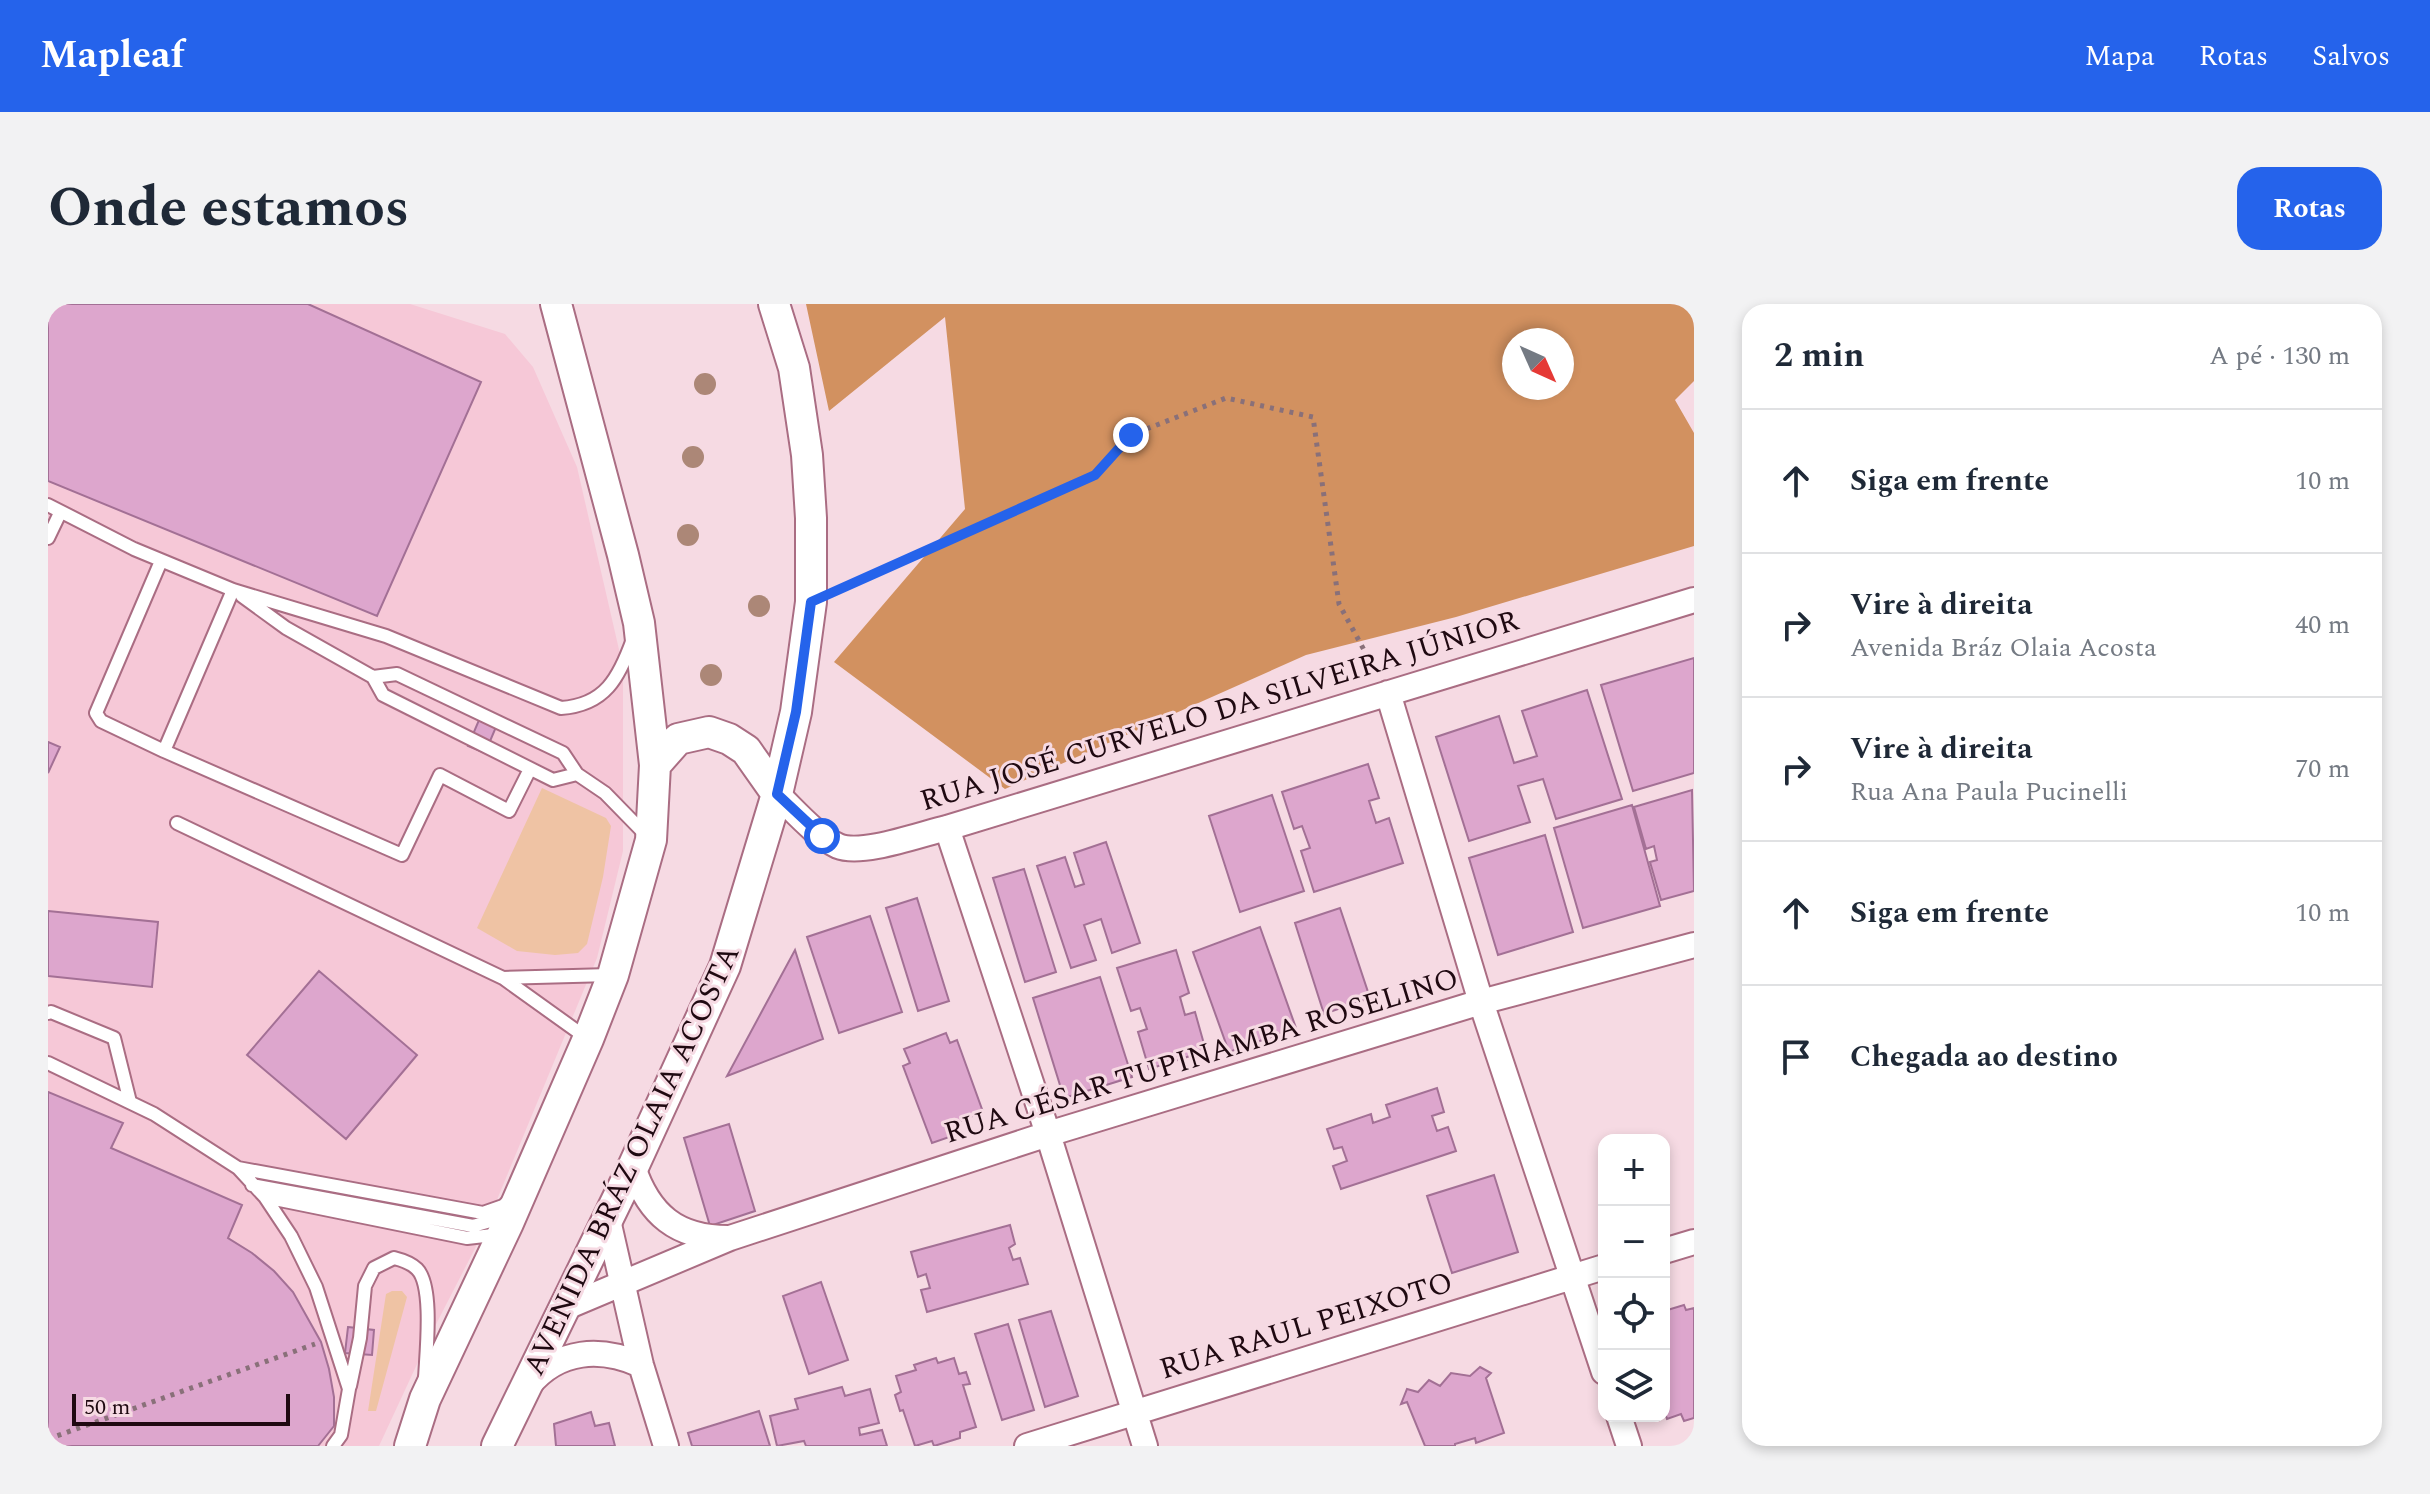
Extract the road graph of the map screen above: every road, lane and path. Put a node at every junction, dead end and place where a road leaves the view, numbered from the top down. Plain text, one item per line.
1 (556, 304) edge
2 (774, 304) edge
3 (48, 505) edge
4 (60, 513) junction
5 (48, 538) edge
6 (161, 561) junction
7 (233, 590) junction
8 (1694, 600) edge
9 (811, 602) junction
10 (639, 623) junction
11 (373, 677) junction
12 (1388, 693) junction
13 (164, 751) junction
14 (655, 765) junction
15 (530, 769) junction
16 (577, 774) junction
17 (777, 794) junction
18 (177, 823) dead end
19 (947, 828) junction
20 (651, 840) junction
21 (1694, 945) edge
22 (613, 975) junction
23 (503, 978) junction
24 (1481, 1002) junction
25 (48, 1013) edge
26 (588, 1039) junction
27 (48, 1063) edge
28 (130, 1102) junction
29 (1048, 1134) junction
30 (633, 1167) junction
31 (238, 1168) junction
32 (251, 1184) junction
33 (265, 1197) junction
34 (516, 1205) junction
35 (608, 1220) junction
36 (730, 1238) junction
37 (1694, 1242) edge
38 (1670, 1249) edge
39 (1598, 1269) edge
40 (1572, 1276) junction
41 (622, 1283) junction
42 (564, 1308) junction
43 (321, 1342) dead end
44 (1598, 1354) edge
45 (641, 1365) junction
46 (349, 1389) junction
47 (522, 1393) junction
48 (425, 1399) junction
49 (1134, 1412) junction
50 (1621, 1422) edge
51 (48, 1439) edge
52 (333, 1446) edge
53 (410, 1446) edge
54 (497, 1446) edge
55 (666, 1446) edge
56 (1027, 1446) edge
57 (1145, 1446) edge
58 (1629, 1446) edge

1 - 10 street
2 - 9 street, AVENIDA BRÁZ OLAIA ACOSTA
3 - 4 lane
4 - 5 lane
4 - 6 lane
6 - 7 lane
6 - 13 lane
7 - 10 lane
7 - 11 lane
7 - 13 lane
8 - 12 street, RUA JOSÉ CURVELO DA SILVEIRA JÚNIOR
9 - 12 path
9 - 17 street, AVENIDA BRÁZ OLAIA ACOSTA
10 - 14 street
11 - 15 lane
11 - 16 lane
12 - 19 street, RUA JOSÉ CURVELO DA SILVEIRA JÚNIOR
12 - 24 street
13 - 15 lane
14 - 17 street
14 - 20 street
15 - 16 lane
16 - 20 lane
17 - 19 street, RUA JOSÉ CURVELO DA SILVEIRA JÚNIOR
17 - 30 street, AVENIDA BRÁZ OLAIA ACOSTA
18 - 23 lane
19 - 29 street
20 - 22 street
21 - 24 street, RUA CÉSAR TUPINAMBA ROSELINO
22 - 23 lane
22 - 26 street
23 - 26 lane
24 - 29 street, RUA CÉSAR TUPINAMBA ROSELINO
24 - 40 street
25 - 28 lane
26 - 34 street
27 - 28 lane
28 - 31 lane
29 - 36 street, RUA CÉSAR TUPINAMBA ROSELINO
29 - 49 street
30 - 35 street, AVENIDA BRÁZ OLAIA ACOSTA
30 - 36 street, RUA CÉSAR TUPINAMBA ROSELINO
31 - 32 lane
31 - 34 lane
32 - 33 lane
32 - 34 lane
33 - 34 lane
33 - 46 lane
34 - 48 street
35 - 41 street
35 - 42 street, AVENIDA BRÁZ OLAIA ACOSTA
36 - 41 street, RUA CÉSAR TUPINAMBA ROSELINO
37 - 38 street
39 - 40 street, RUA RAUL PEIXOTO
40 - 44 street
40 - 49 street, RUA RAUL PEIXOTO
41 - 42 street, RUA CÉSAR TUPINAMBA ROSELINO
41 - 45 street
42 - 47 street, AVENIDA BRÁZ OLAIA ACOSTA
43 - 51 path
45 - 47 street
45 - 55 street
46 - 48 lane
46 - 52 lane
47 - 54 street, AVENIDA BRÁZ OLAIA ACOSTA
48 - 53 street
49 - 56 street, RUA RAUL PEIXOTO
49 - 57 street
50 - 58 street

